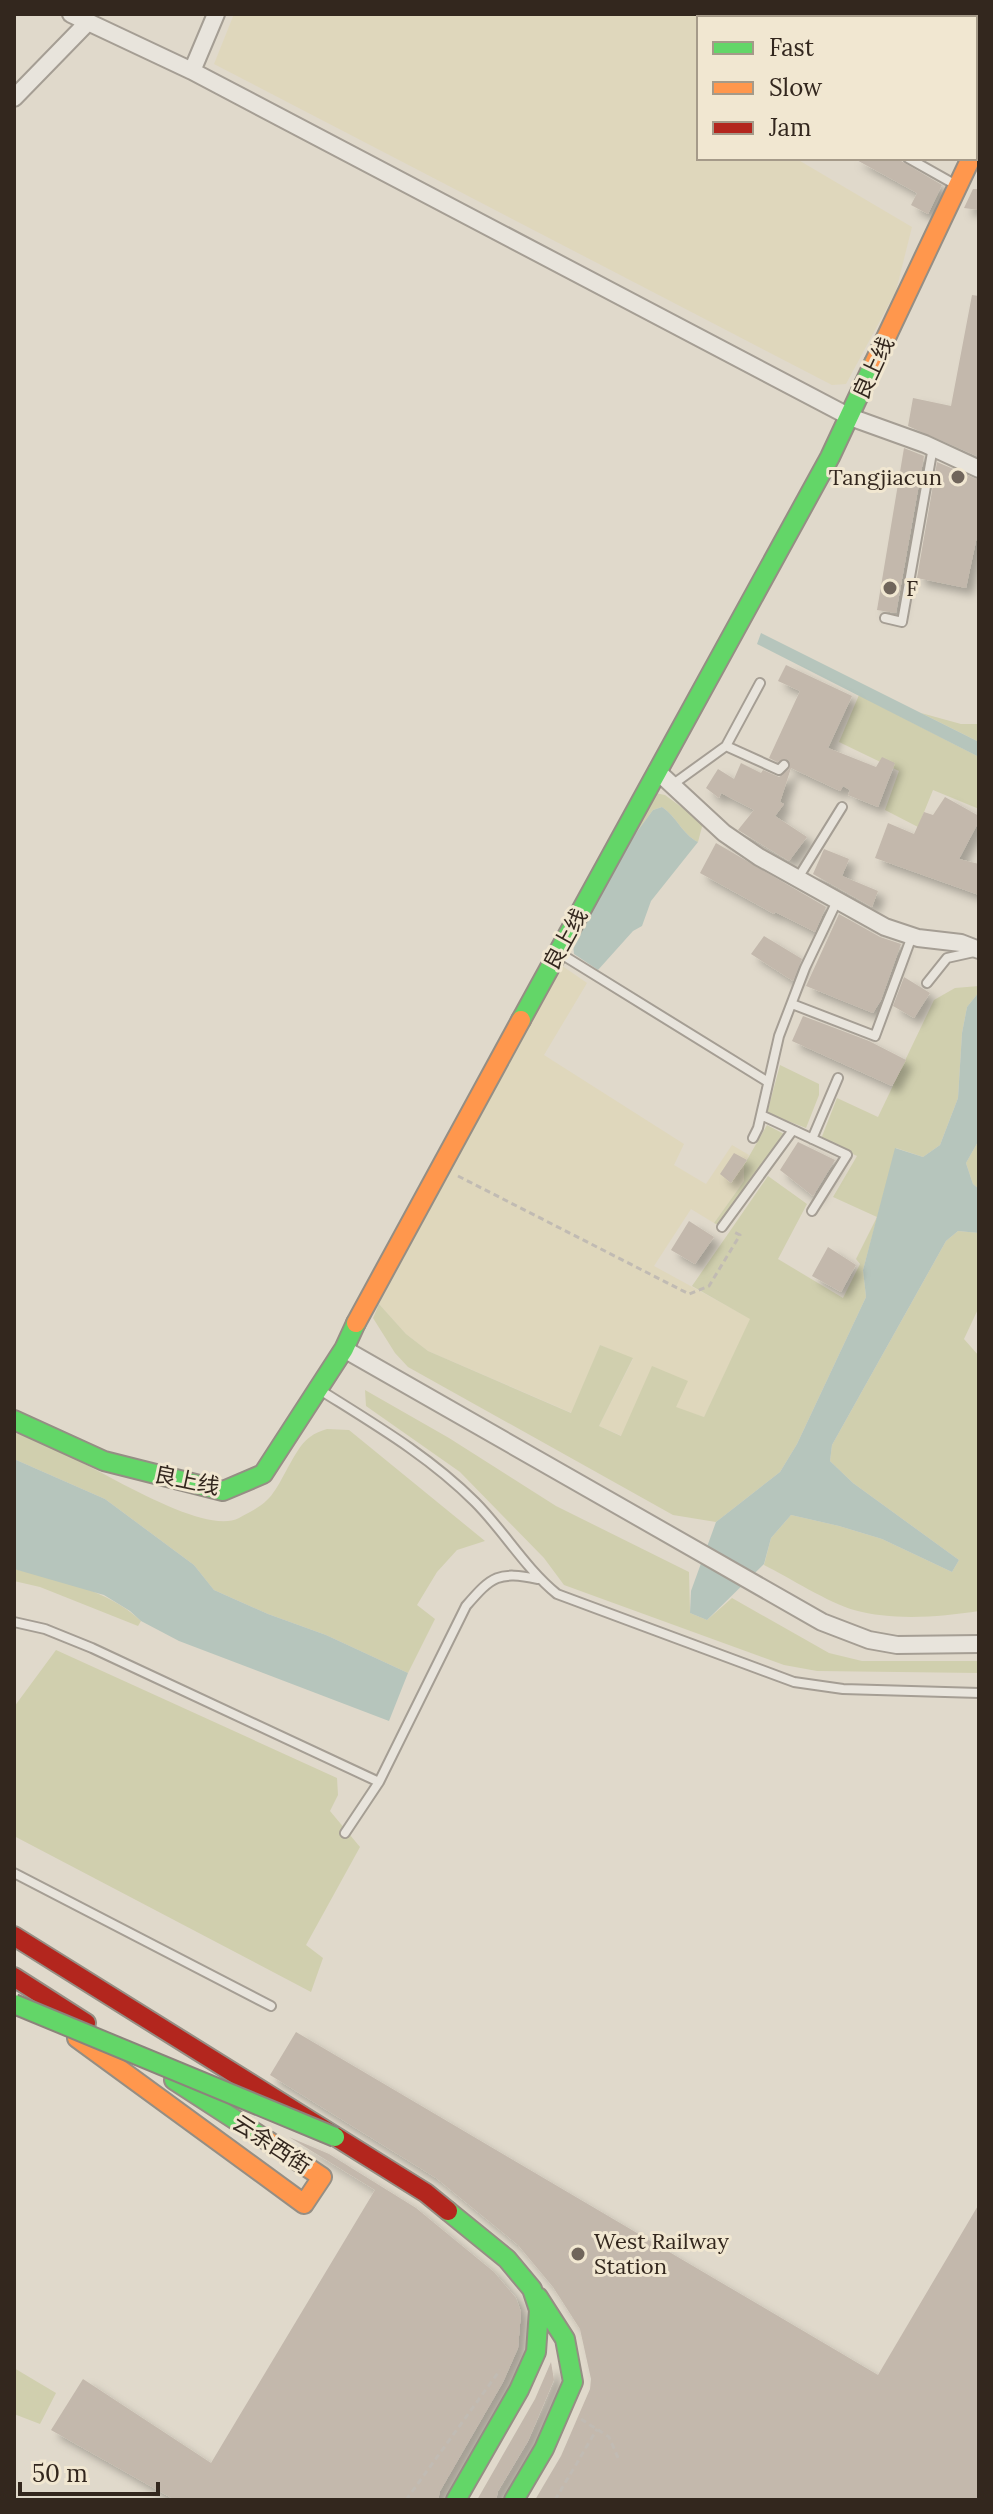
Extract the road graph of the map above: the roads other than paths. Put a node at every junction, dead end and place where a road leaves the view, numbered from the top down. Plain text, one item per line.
1 (71, 14) edge
2 (216, 14) edge
3 (88, 22) junction
4 (192, 71) junction
5 (14, 98) edge
6 (912, 160) edge
7 (970, 160) edge
8 (958, 186) junction
9 (850, 417) junction
10 (933, 447) junction
11 (979, 469) edge
12 (885, 618) dead end
13 (760, 683) dead end
14 (726, 746) junction
15 (784, 765) dead end
16 (657, 771) junction
17 (672, 785) junction
18 (842, 807) dead end
19 (797, 878) junction
20 (837, 900) junction
21 (912, 936) junction
22 (979, 951) edge
23 (558, 952) junction
24 (927, 983) dead end
25 (792, 1004) junction
26 (838, 1078) dead end
27 (768, 1082) junction
28 (761, 1115) junction
29 (793, 1130) junction
30 (753, 1138) dead end
31 (812, 1139) junction
32 (812, 1211) dead end
33 (722, 1227) road end
34 (344, 1349) junction
35 (319, 1389) junction
36 (14, 1420) edge
37 (539, 1579) junction
38 (14, 1622) edge
39 (979, 1644) edge
40 (979, 1693) edge
41 (379, 1782) junction
42 (345, 1833) dead end
43 (14, 1873) edge
44 (14, 1936) edge
45 (14, 1950) edge
46 (70, 1972) junction
47 (14, 1977) edge
48 (14, 1992) edge
49 (14, 2004) edge
50 (271, 2006) dead end
51 (335, 2137) junction
52 (532, 2289) junction
53 (456, 2500) edge
54 (514, 2500) edge

1 - 3 street
2 - 4 street
3 - 4 street
3 - 5 street
4 - 9 street
6 - 8 lane
7 - 8 main road, 良上线
8 - 9 main road, 良上线
9 - 10 street
9 - 16 main road, 良上线
10 - 11 street
10 - 12 lane
13 - 14 lane
14 - 15 lane
14 - 17 lane
16 - 17 street
16 - 23 main road, 良上线
17 - 19 street
18 - 19 lane
19 - 20 street
20 - 21 street
20 - 25 lane
21 - 22 street
21 - 25 lane
22 - 24 lane
23 - 27 lane
23 - 34 main road, 良上线
25 - 27 lane
26 - 31 lane
27 - 28 lane
28 - 29 lane
28 - 30 lane
29 - 31 lane
29 - 33 lane
31 - 32 lane
34 - 35 main road, 良上线
34 - 39 street
35 - 36 main road, 良上线
35 - 37 lane
37 - 40 lane
37 - 41 lane
38 - 41 lane
41 - 42 lane
43 - 50 lane
44 - 46 main road
45 - 46 main road
46 - 51 main road, bridge
47 - 48 main road, 云余西街
49 - 51 main road, bridge
51 - 52 main road
52 - 53 main road
52 - 54 main road

